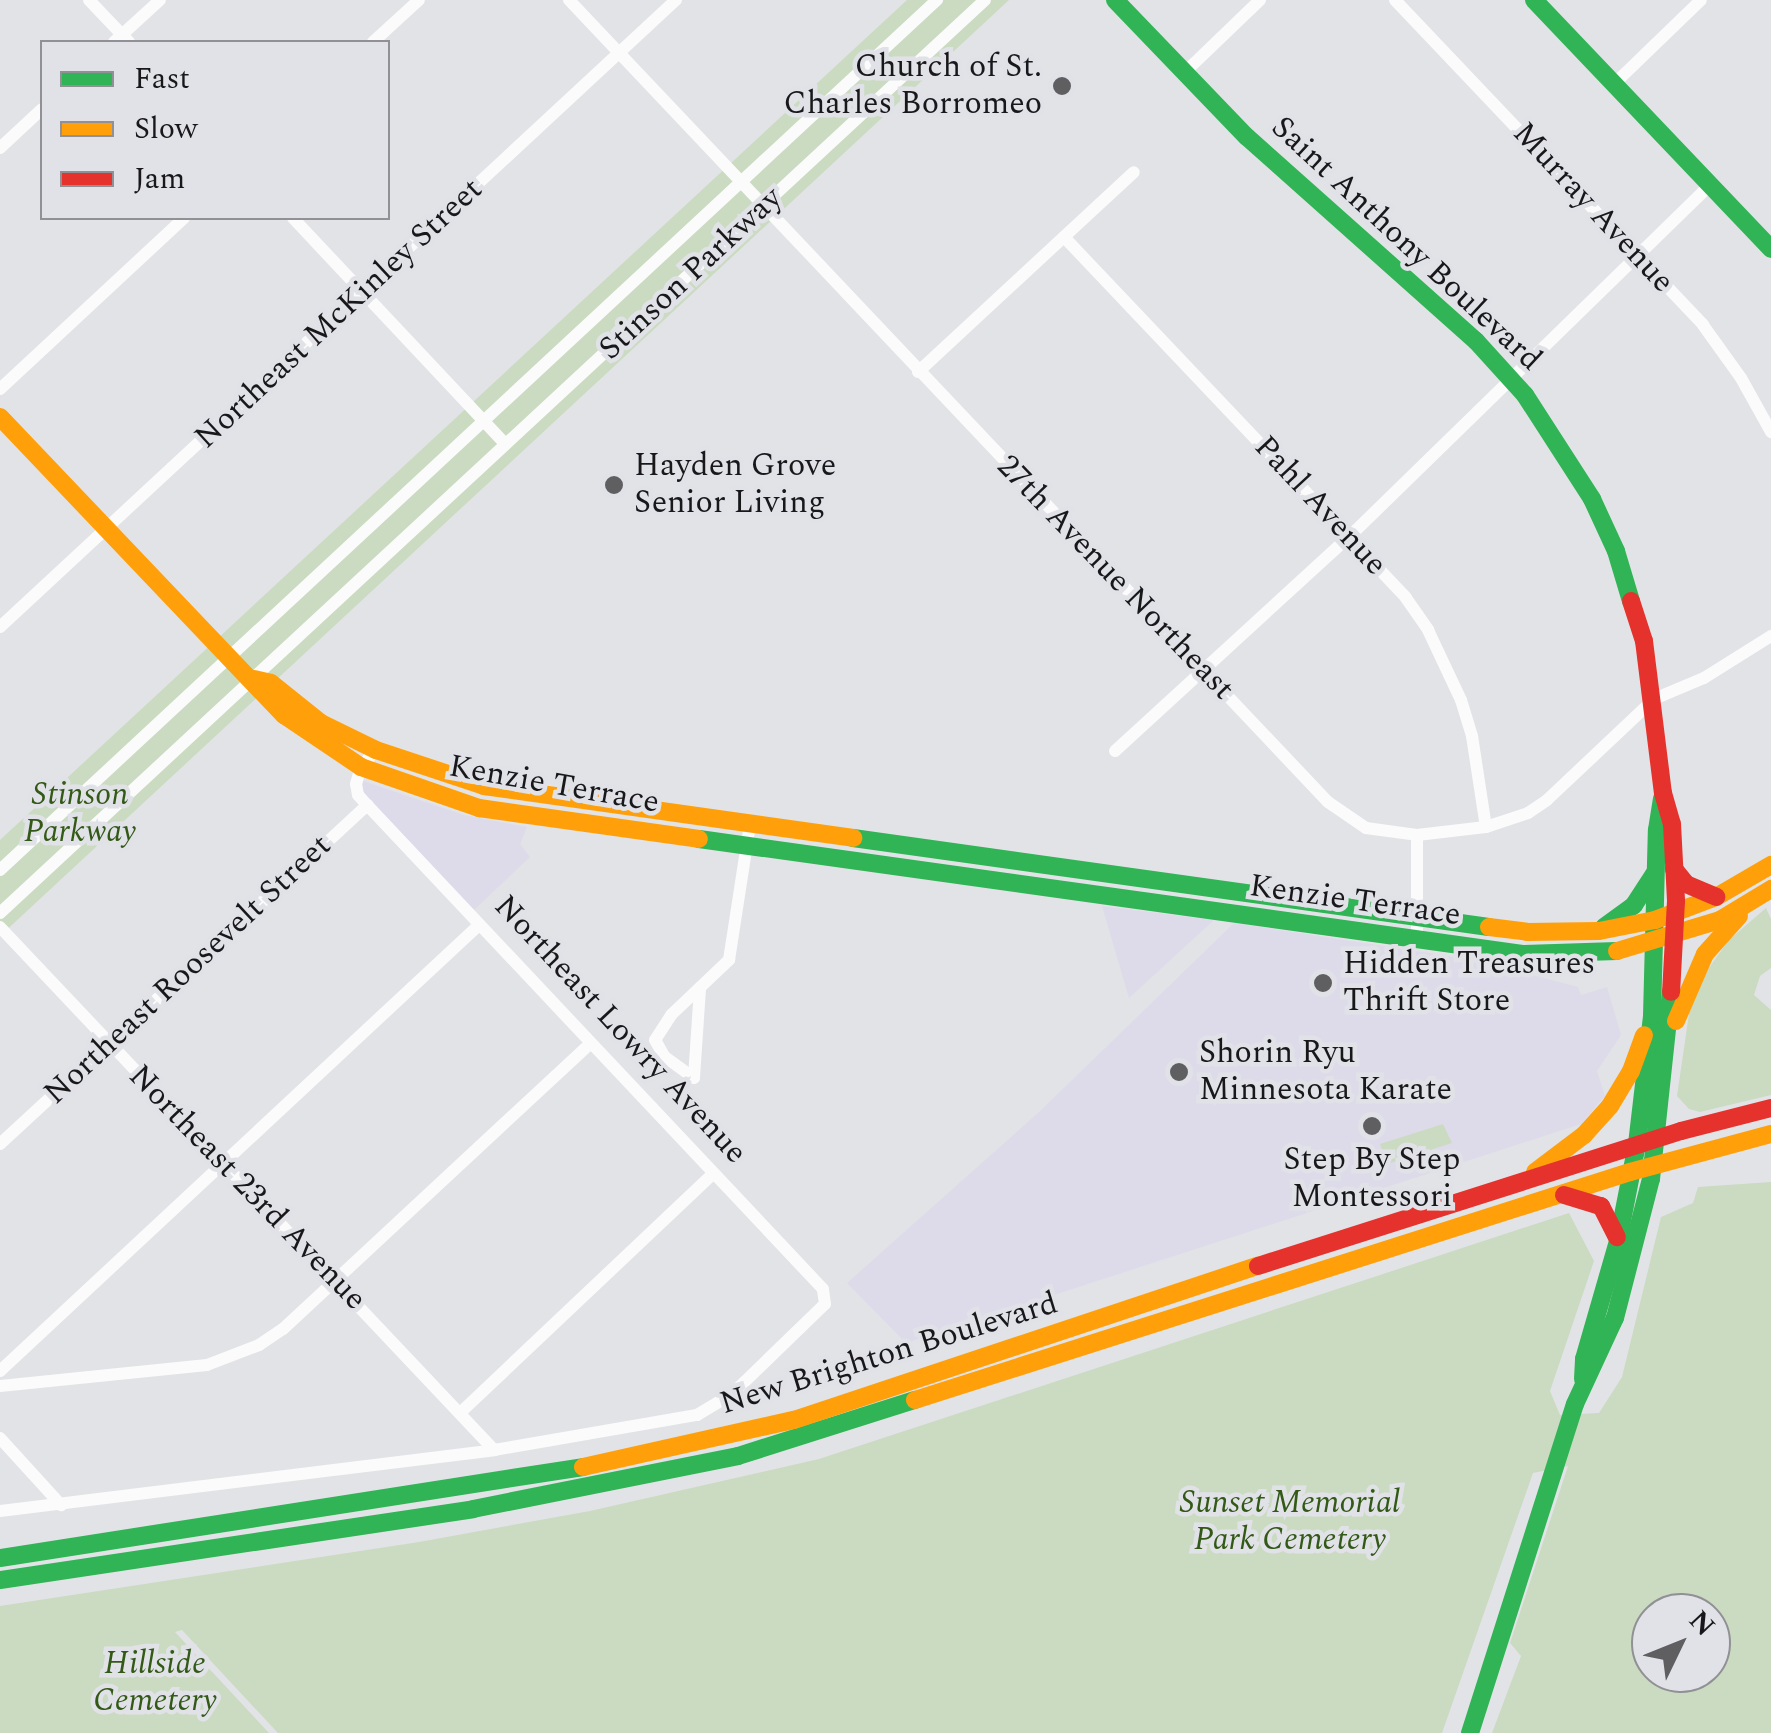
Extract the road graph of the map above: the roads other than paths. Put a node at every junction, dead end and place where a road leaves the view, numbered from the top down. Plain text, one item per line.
1 (89, 0) edge
2 (160, 0) edge
3 (419, 0) edge
4 (569, 0) edge
5 (676, 0) edge
6 (937, 0) edge
7 (985, 0) edge
8 (1114, 0) edge
9 (1260, 0) edge
10 (1394, 0) edge
11 (1534, 0) edge
12 (1701, 0) edge
13 (122, 40) edge
14 (375, 40) edge
15 (618, 54) junction
16 (1183, 74) junction
17 (1613, 85) junction
18 (40, 111) edge
19 (0, 148) edge
20 (1134, 172) dead end
21 (740, 184) junction
22 (1710, 185) junction
23 (762, 208) junction
24 (182, 220) edge
25 (294, 220) edge
26 (1064, 237) junction
27 (1771, 249) edge
28 (1638, 254) junction
29 (363, 292) junction
30 (918, 372) junction
31 (1510, 377) junction
32 (0, 389) edge
33 (0, 417) edge
34 (484, 421) junction
35 (1771, 432) edge
36 (506, 444) junction
37 (106, 530) junction
38 (1350, 536) junction
39 (0, 627) edge
40 (1771, 636) edge
41 (230, 658) junction
42 (1202, 668) junction
43 (254, 679) junction
44 (1654, 699) junction
45 (376, 750) junction
46 (1115, 751) dead end
47 (361, 766) junction
48 (362, 800) junction
49 (750, 824) junction
50 (1486, 827) junction
51 (1416, 835) junction
52 (747, 848) junction
53 (1771, 864) edge
54 (1665, 869) junction
55 (0, 870) edge
56 (1771, 889) edge
57 (1716, 897) junction
58 (1753, 902) junction
59 (0, 913) edge
60 (1416, 917) junction
61 (1665, 917) junction
62 (480, 924) junction
63 (0, 928) edge
64 (1599, 931) junction
65 (1417, 940) junction
66 (1664, 941) junction
67 (700, 989) junction
68 (1652, 1016) junction
69 (109, 1043) junction
70 (590, 1044) junction
71 (1668, 1047) junction
72 (1771, 1108) edge
73 (1771, 1134) edge
74 (1656, 1138) junction
75 (0, 1144) edge
76 (1637, 1144) junction
77 (222, 1162) junction
78 (1652, 1165) junction
79 (1630, 1172) junction
80 (713, 1174) junction
81 (1524, 1181) junction
82 (1559, 1195) junction
83 (1618, 1241) junction
84 (335, 1280) junction
85 (0, 1371) edge
86 (1584, 1379) junction
87 (0, 1386) edge
88 (716, 1407) joint
89 (460, 1412) junction
90 (0, 1438) edge
91 (494, 1450) junction
92 (61, 1505) junction
93 (0, 1512) edge
94 (0, 1558) edge
95 (0, 1580) edge
96 (1470, 1733) edge

1 - 13 street
2 - 13 street
3 - 14 street
4 - 15 street, 27th Avenue Northeast
5 - 15 street, Northeast McKinley Street
6 - 21 street, Stinson Parkway
7 - 23 street, Stinson Parkway
8 - 16 main road, Saint Anthony Boulevard
9 - 16 street
10 - 28 street, Murray Avenue
11 - 17 main road
12 - 17 street
15 - 21 street, 27th Avenue Northeast
15 - 29 street, Northeast McKinley Street
16 - 31 main road, Saint Anthony Boulevard
17 - 22 main road
18 - 19 street
20 - 26 street
21 - 23 street, 27th Avenue Northeast
21 - 34 street, Stinson Parkway
22 - 27 main road
22 - 28 street
23 - 30 street, 27th Avenue Northeast
23 - 36 street, Stinson Parkway
24 - 32 street
25 - 29 street
26 - 30 street
26 - 38 street, Pahl Avenue
28 - 31 street
28 - 35 street, Murray Avenue
29 - 34 street
29 - 37 street, Northeast McKinley Street
30 - 42 street, 27th Avenue Northeast
31 - 38 street
31 - 44 main road, Saint Anthony Boulevard
33 - 37 main road
34 - 36 street
34 - 41 street, Stinson Parkway
36 - 43 street, Stinson Parkway
37 - 39 street, Northeast McKinley Street
37 - 41 main road
38 - 42 street
38 - 50 street, Pahl Avenue
40 - 44 street
41 - 43 main road
41 - 55 street, Stinson Parkway
42 - 46 street
42 - 51 street, 27th Avenue Northeast
43 - 45 main road, Kenzie Terrace
43 - 47 main road, Kenzie Terrace
43 - 59 street, Stinson Parkway
44 - 50 street, 27th Avenue Northeast
44 - 54 main road, Saint Anthony Boulevard
45 - 47 street
45 - 49 main road, Kenzie Terrace
47 - 48 street
47 - 52 main road, Kenzie Terrace
48 - 62 street, Northeast Lowry Avenue
48 - 69 street, Northeast Roosevelt Street
49 - 52 street
49 - 60 main road, Kenzie Terrace
50 - 51 street, 27th Avenue Northeast
51 - 60 street
52 - 65 main road, Kenzie Terrace
52 - 67 street
53 - 57 main road, Kenzie Terrace
54 - 57 main road
54 - 61 main road, Saint Anthony Boulevard
54 - 64 main road
56 - 58 main road
57 - 61 main road, Kenzie Terrace
58 - 66 main road, Kenzie Terrace
58 - 71 main road
60 - 64 main road, Kenzie Terrace
60 - 65 street
61 - 64 main road, Kenzie Terrace
61 - 66 main road, Saint Anthony Boulevard
62 - 70 street, Northeast Lowry Avenue
62 - 77 street
63 - 69 street, Northeast 23rd Avenue
65 - 66 main road, Kenzie Terrace
66 - 68 main road, Saint Anthony Boulevard
66 - 71 main road, Saint Anthony Boulevard
67 - 67 street
68 - 76 main road, Saint Anthony Boulevard
68 - 81 main road
69 - 75 street, Northeast Roosevelt Street
69 - 77 street, Northeast 23rd Avenue
70 - 80 street, Northeast Lowry Avenue
70 - 84 street
71 - 74 main road, Saint Anthony Boulevard
72 - 74 main road, New Brighton Boulevard
73 - 78 main road, New Brighton Boulevard
74 - 76 main road, New Brighton Boulevard
74 - 78 main road, Saint Anthony Boulevard
76 - 79 main road, Saint Anthony Boulevard
76 - 81 main road, New Brighton Boulevard
77 - 84 street, Northeast 23rd Avenue
77 - 85 street
78 - 79 main road, New Brighton Boulevard
78 - 86 main road, Saint Anthony Boulevard
79 - 82 main road, New Brighton Boulevard
79 - 83 main road, Saint Anthony Boulevard
80 - 88 street, Northeast Lowry Avenue
80 - 89 street
81 - 94 main road, New Brighton Boulevard
82 - 83 main road
82 - 95 main road, New Brighton Boulevard
83 - 86 main road, Saint Anthony Boulevard
84 - 87 street
84 - 89 street, Northeast 23rd Avenue
86 - 96 main road, Saint Anthony Boulevard
88 - 91 street, New Brighton Boulevard
89 - 91 street, Northeast 23rd Avenue
90 - 92 street
91 - 92 street, New Brighton Boulevard
92 - 93 street, New Brighton Boulevard

